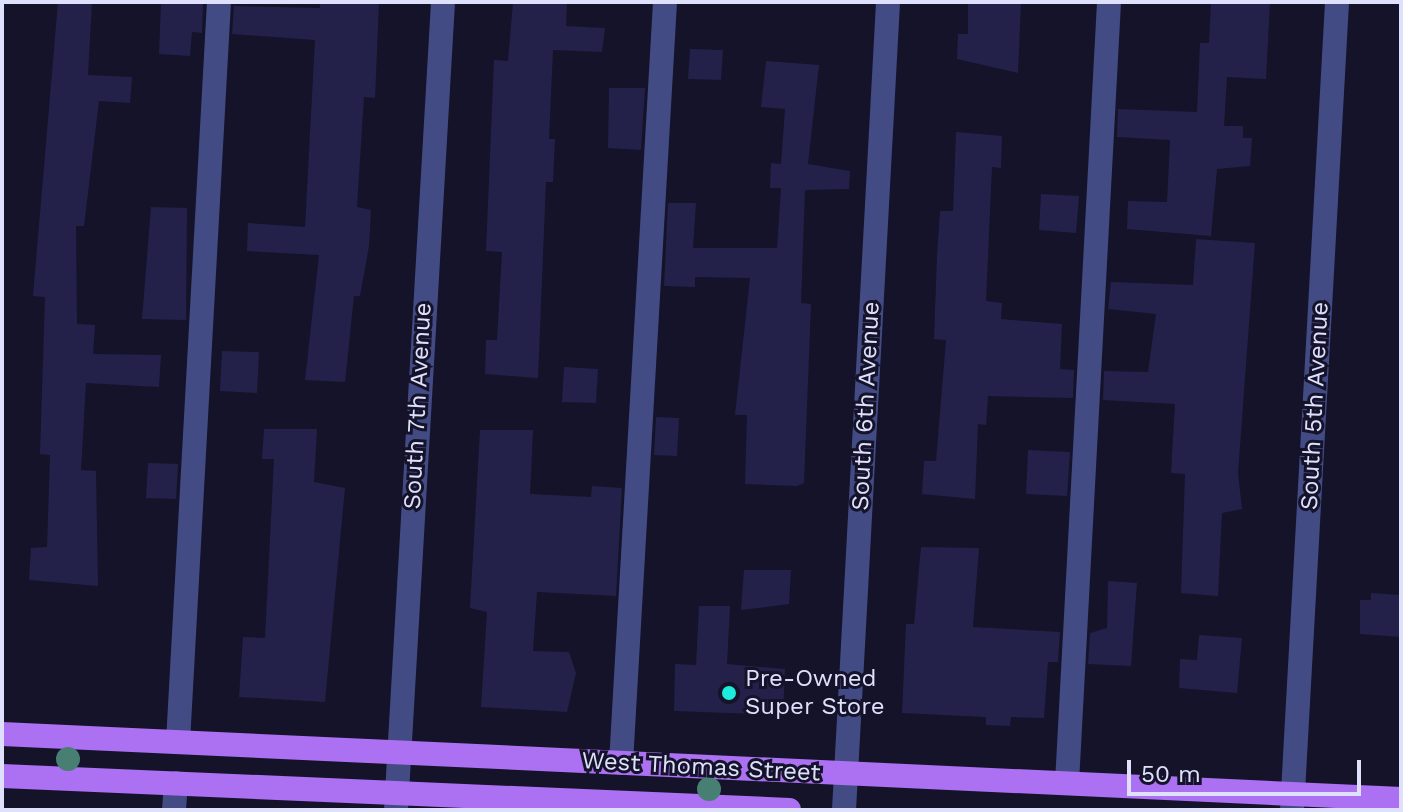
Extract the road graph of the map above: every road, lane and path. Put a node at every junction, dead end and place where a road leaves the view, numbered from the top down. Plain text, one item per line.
1 (219, 2) edge
2 (443, 2) edge
3 (665, 2) edge
4 (888, 2) edge
5 (1109, 2) edge
6 (1337, 2) edge
7 (2, 734) edge
8 (178, 742) junction
9 (400, 752) junction
10 (621, 763) junction
11 (846, 774) junction
12 (2, 776) edge
13 (176, 783) junction
14 (1067, 783) junction
15 (1401, 799) edge
16 (1292, 802) edge
17 (397, 803) edge
18 (610, 807) edge
19 (174, 810) edge
20 (789, 810) edge
21 (844, 810) edge

1 - 8 street
2 - 9 street, South 7th Avenue
3 - 10 street
4 - 11 street, South 6th Avenue
5 - 14 street
6 - 16 street, South 5th Avenue
7 - 8 main road, West Thomas Street
8 - 9 main road, West Thomas Street
9 - 10 main road, West Thomas Street
9 - 17 street, South 7th Avenue
10 - 11 main road, West Thomas Street
11 - 14 main road, West Thomas Street
11 - 21 street, South 6th Avenue
12 - 13 main road, West Thomas Street
13 - 17 main road, West Thomas Street
13 - 19 street
14 - 16 main road, West Thomas Street
15 - 16 main road, West Thomas Street
17 - 18 main road, West Thomas Street
18 - 20 main road, West Thomas Street

